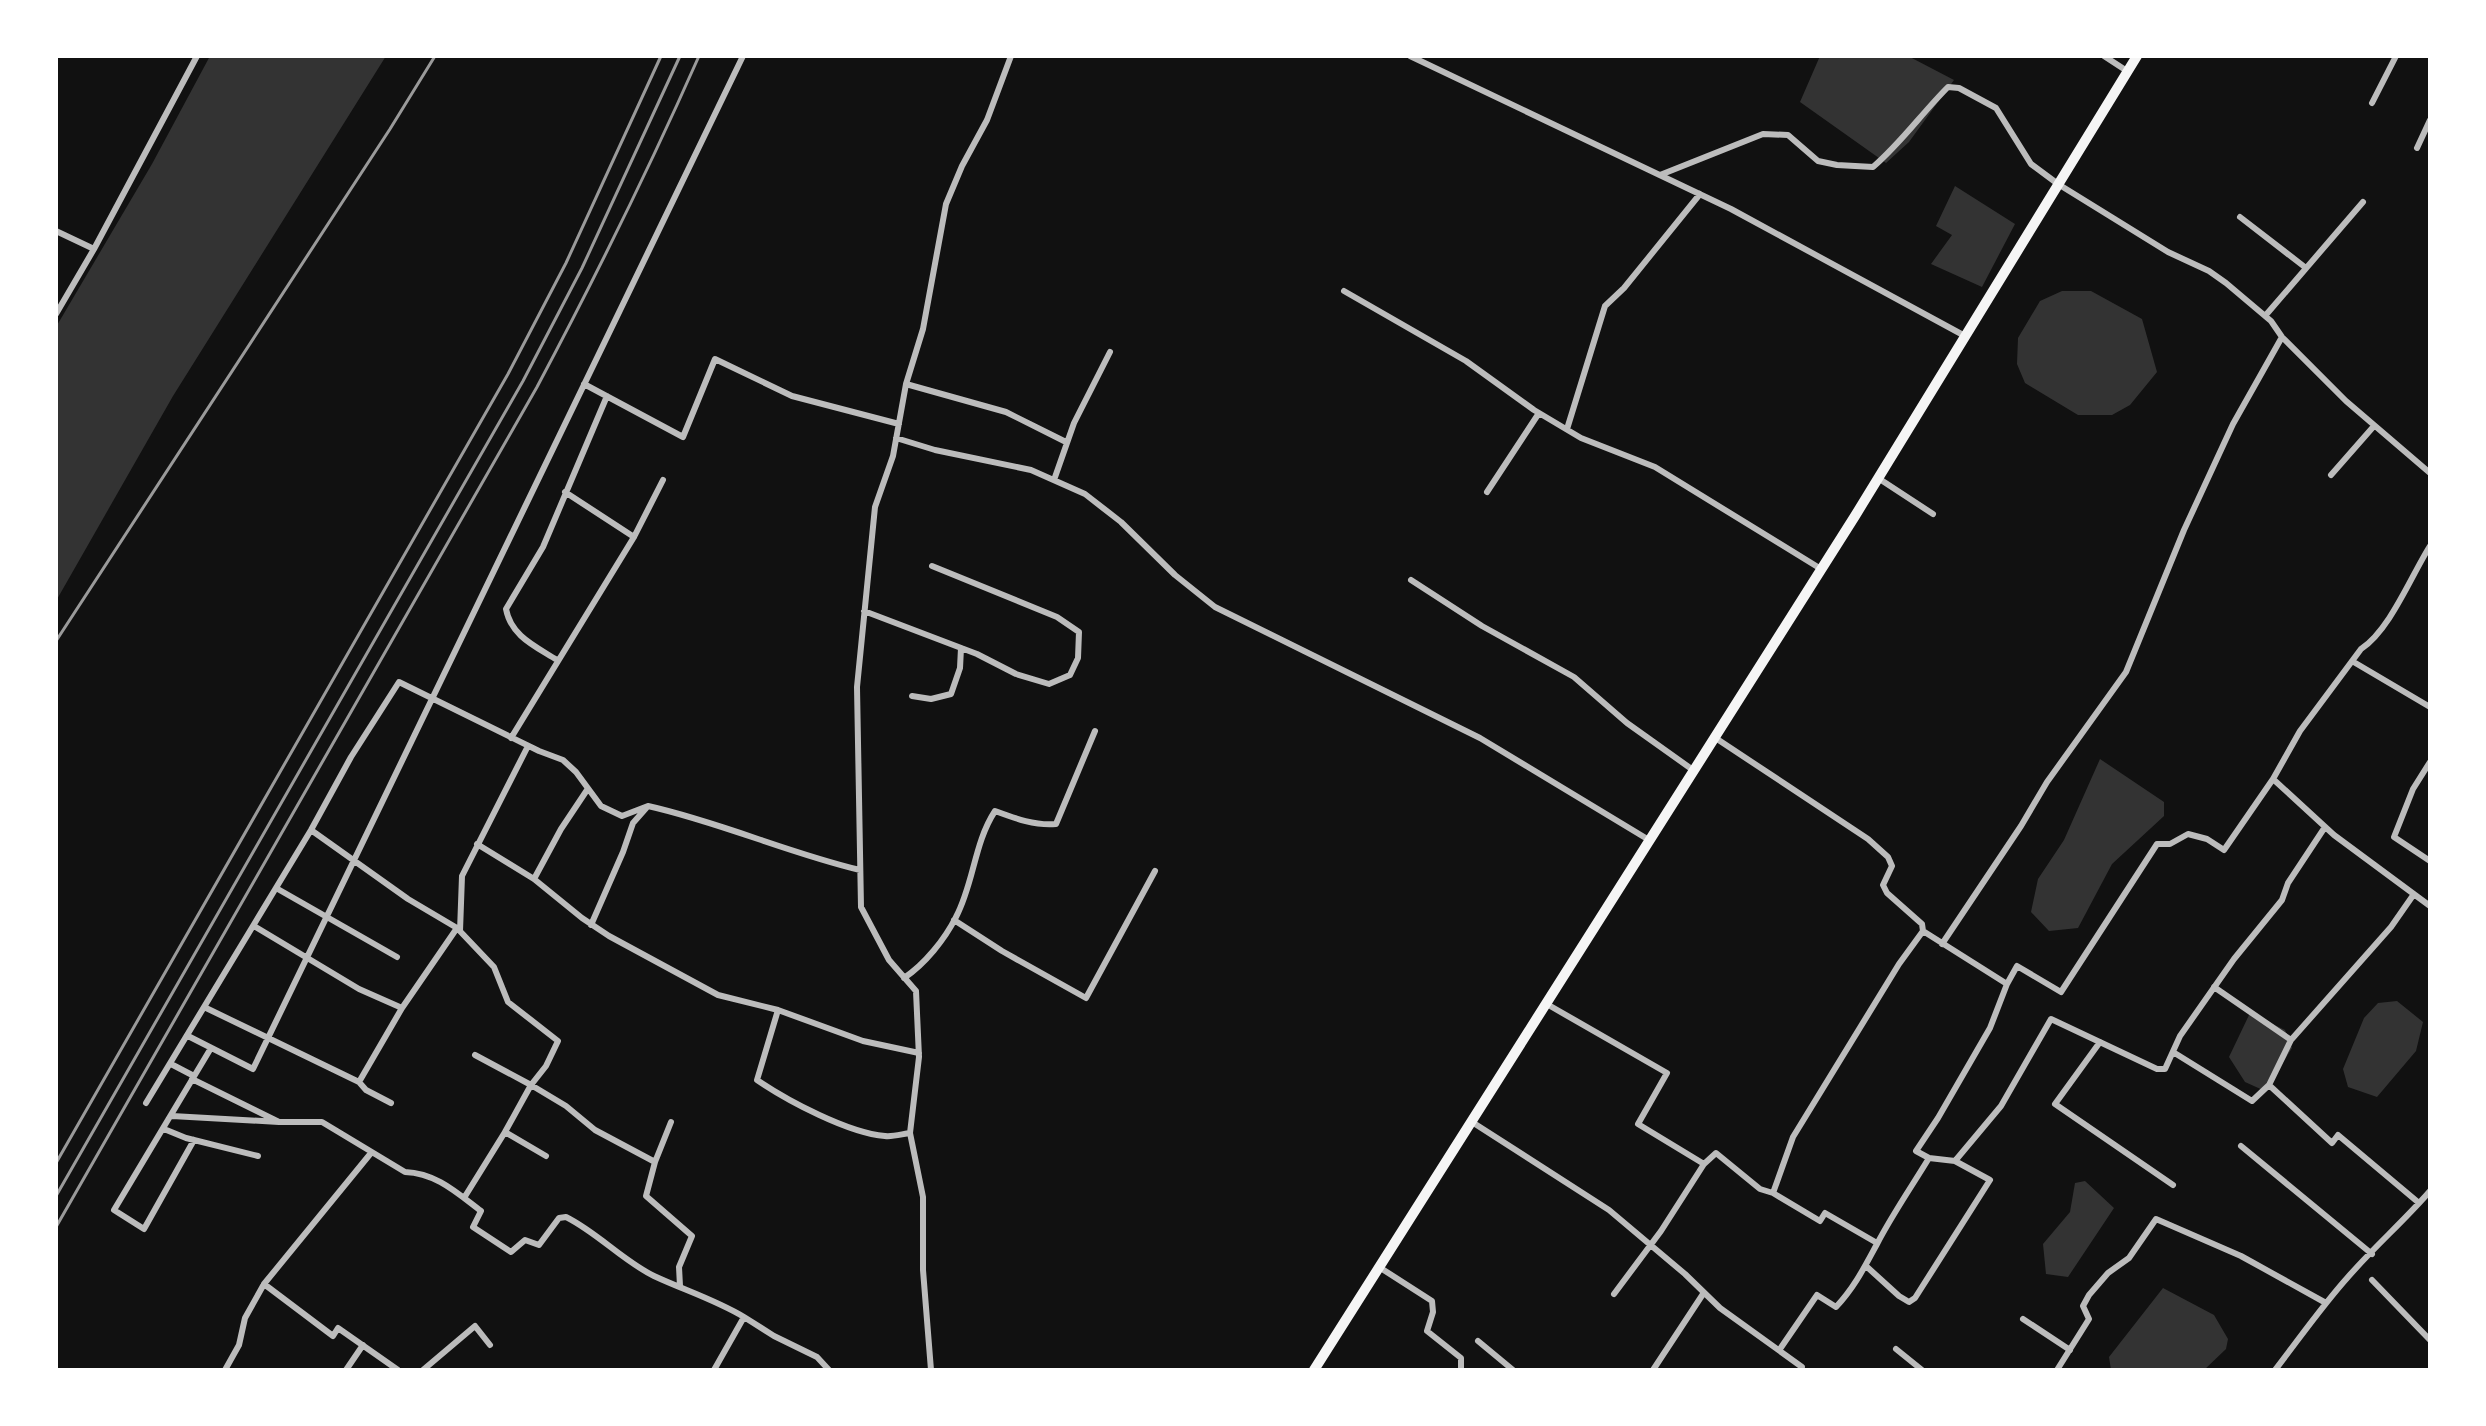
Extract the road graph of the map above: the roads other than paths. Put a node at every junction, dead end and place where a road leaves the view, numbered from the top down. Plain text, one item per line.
1 (197, 56) edge
2 (743, 56) edge
3 (1011, 56) edge
4 (1410, 56) edge
5 (2104, 56) edge
6 (2137, 56) edge
7 (2396, 56) edge
8 (2127, 71) junction
9 (2372, 103) dead end
10 (2430, 120) edge
11 (2417, 148) dead end
12 (1660, 175) junction
13 (2058, 184) junction
14 (1700, 194) junction
15 (2363, 202) dead end
16 (2240, 217) dead end
17 (56, 231) edge
18 (94, 249) junction
19 (2306, 268) junction
20 (1344, 291) dead end
21 (56, 314) edge
22 (2265, 316) junction
23 (1965, 336) junction
24 (2282, 337) junction
25 (1110, 352) dead end
26 (584, 384) junction
27 (906, 384) junction
28 (607, 396) junction
29 (1539, 413) junction
30 (899, 424) junction
31 (2374, 426) junction
32 (1567, 429) junction
33 (896, 438) junction
34 (1066, 442) junction
35 (2430, 473) edge
36 (2331, 475) dead end
37 (1878, 478) junction
38 (663, 480) dead end
39 (1054, 480) junction
40 (565, 492) junction
41 (1487, 492) dead end
42 (1933, 514) dead end
43 (634, 537) junction
44 (2430, 546) edge
45 (932, 566) dead end
46 (1821, 569) junction
47 (1411, 580) dead end
48 (864, 611) junction
49 (961, 648) junction
50 (557, 660) junction
51 (2352, 661) junction
52 (912, 696) dead end
53 (431, 699) junction
54 (2430, 707) edge
55 (1095, 731) dead end
56 (1714, 737) junction
57 (511, 738) junction
58 (528, 746) junction
59 (2430, 762) edge
60 (1693, 770) junction
61 (2273, 779) junction
62 (587, 790) junction
63 (648, 806) junction
64 (2325, 827) junction
65 (311, 830) junction
66 (1649, 840) junction
67 (477, 844) junction
68 (353, 861) junction
69 (2430, 861) edge
70 (860, 870) junction
71 (1155, 871) dead end
72 (534, 879) junction
73 (276, 888) junction
74 (2414, 894) junction
75 (2430, 906) edge
76 (326, 917) junction
77 (954, 920) junction
78 (591, 925) junction
79 (254, 926) junction
80 (458, 930) junction
81 (1923, 931) junction
82 (1942, 944) junction
83 (306, 957) junction
84 (397, 957) dead end
85 (904, 978) junction
86 (2007, 984) junction
87 (2214, 987) junction
88 (1545, 1003) junction
89 (204, 1007) junction
90 (402, 1008) junction
91 (778, 1010) junction
92 (188, 1036) junction
93 (268, 1037) junction
94 (2291, 1040) junction
95 (2100, 1042) junction
96 (211, 1048) junction
97 (2173, 1052) junction
98 (919, 1053) junction
99 (475, 1055) dead end
100 (171, 1064) junction
101 (193, 1078) junction
102 (359, 1082) junction
103 (531, 1085) junction
104 (2269, 1085) junction
105 (146, 1103) dead end
106 (391, 1103) dead end
107 (172, 1116) junction
108 (1471, 1121) junction
109 (279, 1122) junction
110 (671, 1122) dead end
111 (164, 1129) junction
112 (505, 1132) junction
113 (910, 1133) junction
114 (194, 1140) junction
115 (2241, 1146) dead end
116 (371, 1153) junction
117 (258, 1156) dead end
118 (546, 1156) dead end
119 (1929, 1158) junction
120 (1955, 1161) junction
121 (655, 1162) junction
122 (1704, 1164) junction
123 (2173, 1185) dead end
124 (2430, 1191) edge
125 (1773, 1193) junction
126 (464, 1198) junction
127 (2419, 1203) junction
128 (1877, 1243) junction
129 (1650, 1245) junction
130 (2372, 1254) junction
131 (1866, 1266) junction
132 (1379, 1267) junction
133 (2372, 1280) dead end
134 (264, 1284) junction
135 (680, 1286) junction
136 (1614, 1294) dead end
137 (1703, 1294) junction
138 (2326, 1303) junction
139 (744, 1317) junction
140 (2023, 1319) dead end
141 (2430, 1340) edge
142 (1478, 1341) dead end
143 (363, 1345) junction
144 (490, 1345) dead end
145 (1780, 1349) junction
146 (1896, 1349) dead end
147 (2070, 1350) junction
148 (225, 1370) edge
149 (346, 1370) edge
150 (398, 1370) edge
151 (423, 1370) edge
152 (714, 1370) edge
153 (829, 1370) edge
154 (931, 1370) edge
155 (1314, 1370) edge
156 (1461, 1370) edge
157 (1513, 1370) edge
158 (1653, 1370) edge
159 (1801, 1370) edge
160 (1922, 1370) edge
161 (2057, 1370) edge
162 (2275, 1370) edge

1 - 18 street
2 - 26 street
3 - 27 street
4 - 12 street
5 - 8 street
6 - 8 main road
7 - 9 street
8 - 13 main road
10 - 11 street
12 - 13 street
12 - 14 street
13 - 22 street
13 - 23 main road
14 - 23 street
14 - 32 street
15 - 19 street
16 - 19 street
17 - 18 street
18 - 21 street
19 - 22 street
20 - 29 street
22 - 24 street
23 - 37 main road
24 - 31 street
24 - 82 street
25 - 34 street
26 - 28 street
26 - 53 street
27 - 30 street
27 - 34 street
28 - 30 street
28 - 40 street
29 - 32 street
29 - 41 street
30 - 33 street
31 - 35 street
31 - 36 street
32 - 46 street
33 - 39 street
33 - 48 street
34 - 39 street
37 - 42 street
37 - 46 main road
38 - 43 street
39 - 66 street
40 - 43 street
40 - 50 street
43 - 50 street
44 - 51 street
45 - 49 street
46 - 56 main road
47 - 60 street
48 - 49 street
48 - 70 street
49 - 52 street
50 - 57 street
51 - 54 street
51 - 61 street
53 - 57 street
53 - 65 street
53 - 68 street
55 - 77 street
56 - 60 main road
56 - 81 street
57 - 58 street
58 - 62 street
58 - 67 street
59 - 69 street
60 - 66 main road
61 - 64 street
61 - 86 street
62 - 63 street
62 - 72 street
63 - 70 street
63 - 78 street
64 - 74 street
64 - 87 street
65 - 68 street
65 - 73 street
66 - 88 main road
67 - 72 street
67 - 80 street
68 - 76 street
68 - 80 street
70 - 85 street
71 - 77 street
72 - 78 street
73 - 76 street
73 - 79 street
74 - 75 street
74 - 94 street
76 - 83 street
76 - 84 street
77 - 85 street
78 - 91 street
79 - 83 street
79 - 89 street
80 - 90 street
80 - 103 street
81 - 82 street
81 - 125 street
82 - 86 street
83 - 90 street
83 - 93 street
85 - 98 street
86 - 119 street
87 - 94 street
87 - 97 street
88 - 108 main road
88 - 122 street
89 - 92 street
89 - 93 street
90 - 102 street
91 - 98 street
91 - 113 street
92 - 96 street
92 - 100 street
93 - 96 street
93 - 102 street
94 - 104 street
95 - 97 street
95 - 120 street
95 - 123 street
96 - 101 street
97 - 104 street
98 - 113 street
99 - 103 street
100 - 101 street
100 - 105 street
101 - 107 street
101 - 109 street
102 - 106 street
103 - 112 street
103 - 121 street
104 - 127 street
107 - 109 street
107 - 111 street
108 - 129 street
108 - 132 main road
109 - 116 street
110 - 121 street
111 - 114 street
111 - 114 street
112 - 118 street
112 - 126 street
113 - 154 street
114 - 117 street
115 - 130 street
116 - 126 street
116 - 134 street
119 - 120 street
119 - 128 street
120 - 131 street
121 - 135 street
122 - 125 street
122 - 129 street
124 - 127 street
125 - 128 street
126 - 135 street
127 - 130 street
128 - 131 street
129 - 136 street
129 - 137 street
130 - 138 street
131 - 145 street
132 - 155 main road
132 - 156 street
133 - 141 street
134 - 143 street
134 - 148 street
135 - 139 street
137 - 145 street
137 - 158 street
138 - 147 street
138 - 162 street
139 - 152 street
139 - 153 street
140 - 147 street
142 - 157 street
143 - 149 street
143 - 150 street
144 - 151 street
145 - 159 street
146 - 160 street
147 - 161 street

